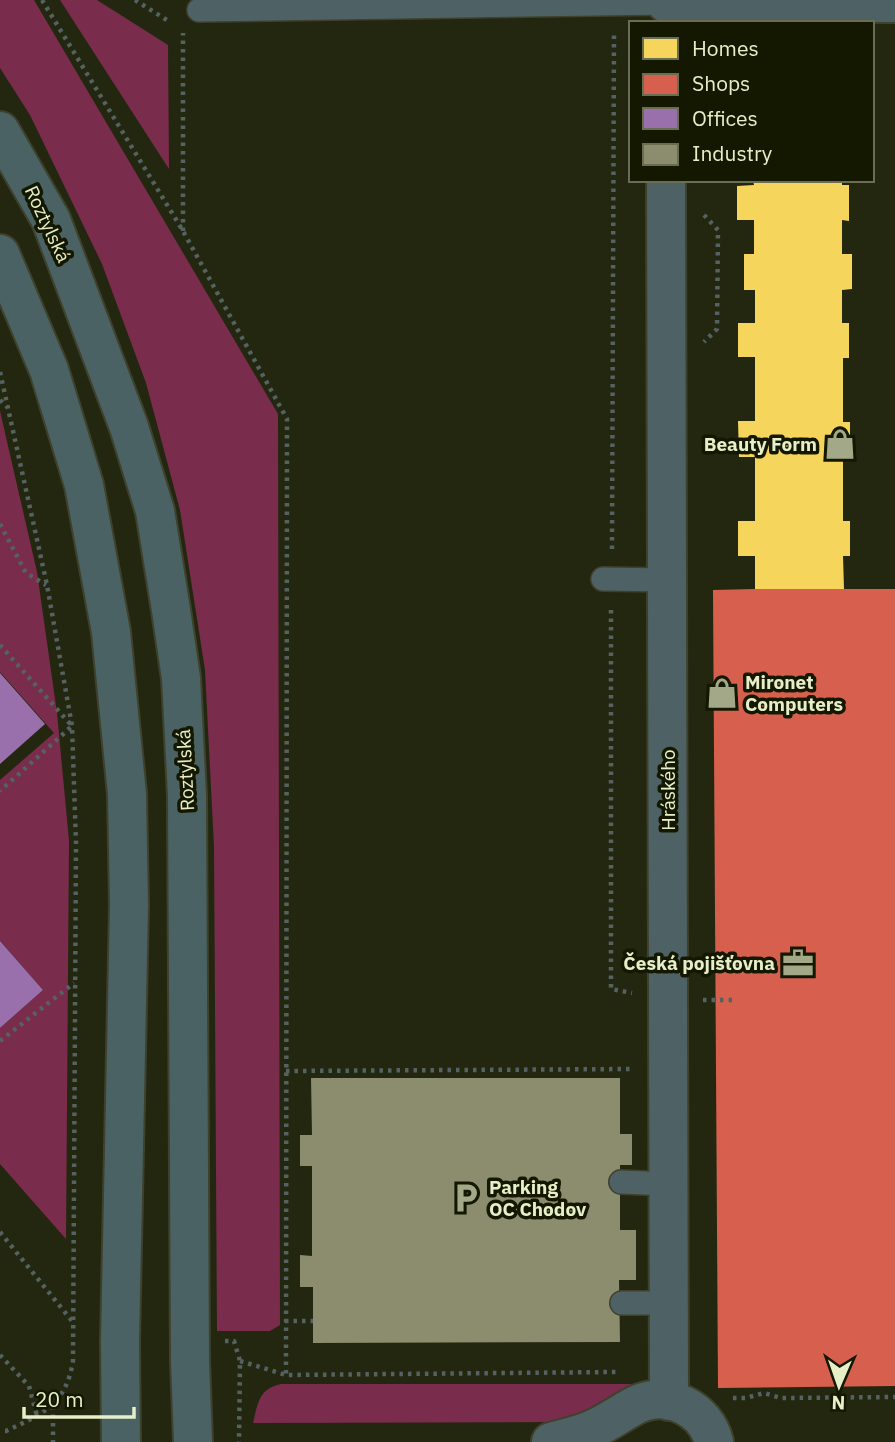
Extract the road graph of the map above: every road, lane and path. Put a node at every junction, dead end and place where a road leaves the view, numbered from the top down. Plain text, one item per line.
1 (42, 0) edge
2 (135, 0) edge
3 (615, 3) junction
4 (895, 3) edge
5 (666, 8) edge
6 (199, 10) dead end
7 (174, 24) dead end
8 (183, 30) dead end
9 (0, 131) edge
10 (666, 182) edge
11 (183, 231) junction
12 (0, 254) edge
13 (0, 372) edge
14 (0, 400) edge
15 (8, 409) junction
16 (0, 524) edge
17 (607, 579) junction
18 (667, 580) junction
19 (47, 586) junction
20 (0, 645) edge
21 (72, 726) junction
22 (0, 791) edge
23 (75, 982) junction
24 (668, 998) junction
25 (732, 1000) dead end
26 (0, 1041) edge
27 (641, 1069) dead end
28 (286, 1071) junction
29 (621, 1182) dead end
30 (669, 1184) junction
31 (0, 1232) edge
32 (622, 1303) dead end
33 (669, 1303) junction
34 (72, 1321) junction
35 (285, 1321) junction
36 (313, 1321) dead end
37 (234, 1341) dead end
38 (0, 1355) edge
39 (240, 1361) junction
40 (286, 1375) junction
41 (669, 1388) junction
42 (895, 1397) edge
43 (719, 1399) dead end
44 (53, 1405) junction
45 (37, 1416) junction
46 (614, 1429) edge
47 (0, 1431) edge
48 (53, 1442) edge
49 (121, 1442) edge
50 (193, 1442) edge
51 (239, 1442) edge
52 (551, 1442) edge
53 (713, 1442) edge

1 - 11 path
2 - 7 path
3 - 5 lane
3 - 6 lane
3 - 17 path
4 - 5 street
8 - 11 path
9 - 50 main road, Roztylská
10 - 18 street, Hráského
11 - 28 path
12 - 49 main road
13 - 15 path
14 - 15 path
15 - 19 path
16 - 19 path
17 - 18 lane
17 - 24 path
18 - 24 street, Hráského
19 - 21 path
20 - 21 path
21 - 22 path
21 - 23 path
23 - 26 path
23 - 34 path
24 - 25 path
24 - 30 street, Hráského
27 - 28 path
28 - 35 path
29 - 30 lane
30 - 33 street, Hráského
31 - 34 path
32 - 33 lane
33 - 41 street, Hráského
34 - 44 path
35 - 36 path
35 - 40 path
37 - 39 path
38 - 45 path
39 - 40 path
39 - 51 path
40 - 41 path
41 - 46 street
41 - 53 street
42 - 43 path
44 - 45 path
44 - 48 path
45 - 47 path
46 - 52 street

